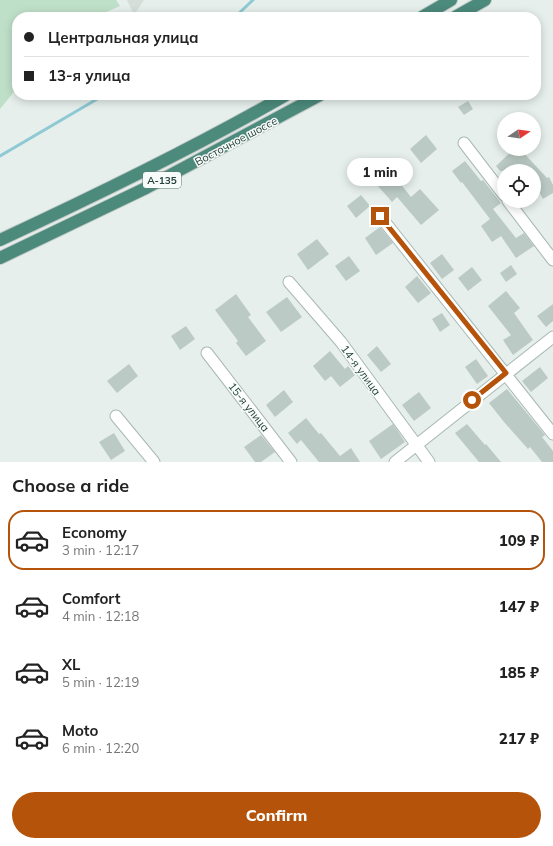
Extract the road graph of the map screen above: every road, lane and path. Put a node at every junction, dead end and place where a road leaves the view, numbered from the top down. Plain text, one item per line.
1 (451, 0) edge
2 (485, 0) edge
3 (431, 12) edge
4 (464, 12) edge
5 (277, 100) edge
6 (311, 100) edge
7 (464, 144) dead end
8 (497, 186) edge
9 (513, 208) edge
10 (380, 216) dead end
11 (0, 240) edge
12 (0, 258) edge
13 (553, 260) edge
14 (289, 282) dead end
15 (553, 337) edge
16 (207, 353) dead end
17 (506, 373) junction
18 (116, 416) dead end
19 (553, 434) edge
20 (416, 446) junction
21 (154, 462) edge
22 (291, 462) edge
23 (395, 462) edge
24 (429, 462) edge

1 - 3 highway
2 - 4 highway
5 - 11 highway, Восточное шоссе / А-135
6 - 12 highway, Восточное шоссе / А-135
7 - 8 street
9 - 13 street
10 - 17 street
14 - 20 street, 14-я улица
15 - 17 street
16 - 22 street, 15-я улица
17 - 19 street
17 - 20 street
18 - 21 street
20 - 23 street
20 - 24 street, 14-я улица

